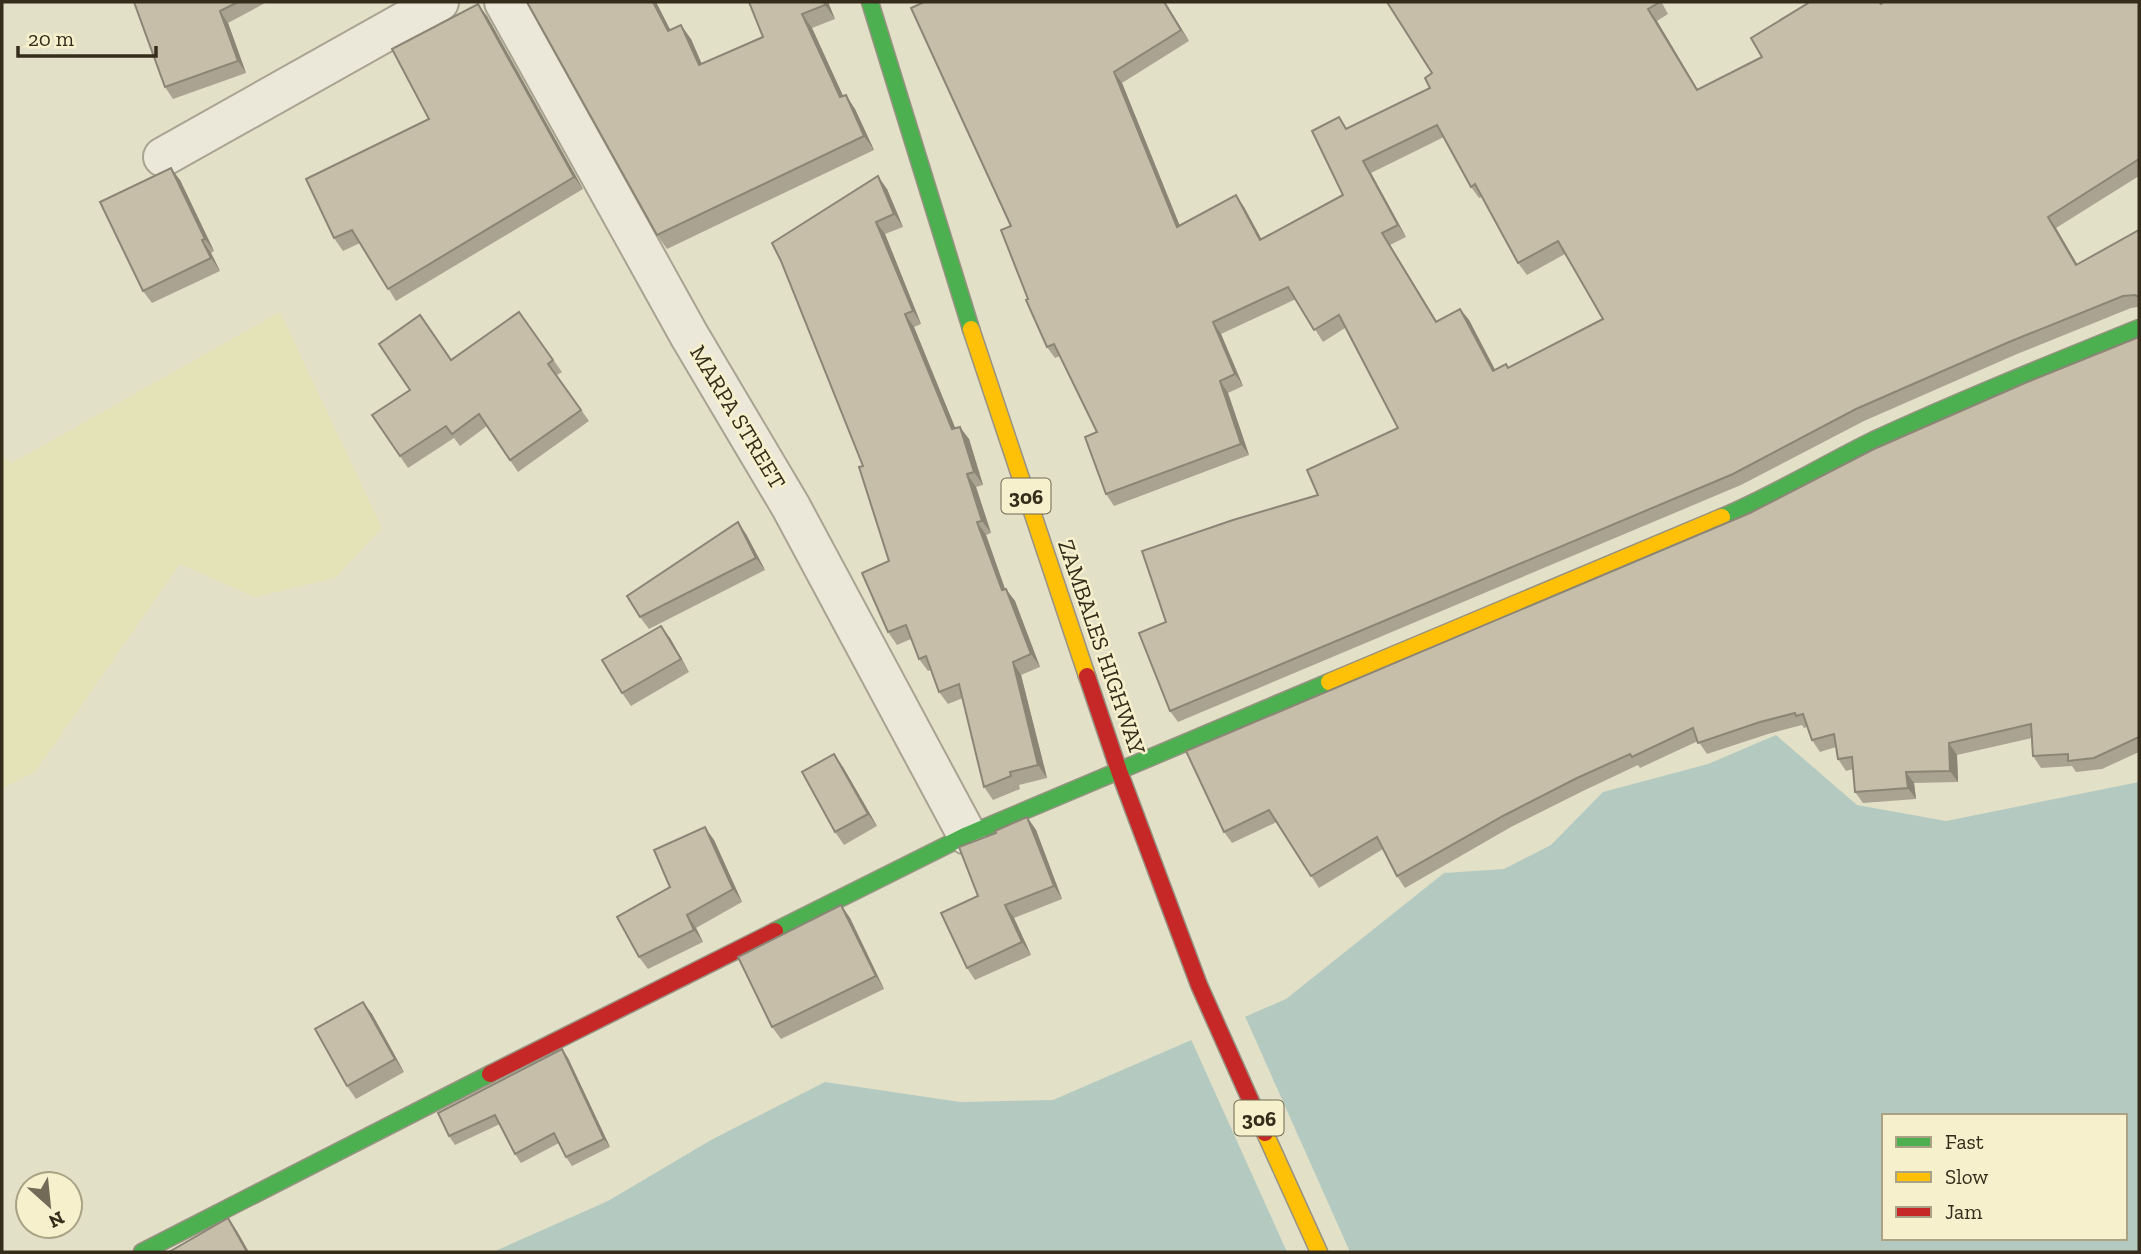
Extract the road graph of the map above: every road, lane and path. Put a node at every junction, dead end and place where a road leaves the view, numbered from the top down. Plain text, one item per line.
1 (439, 2) edge
2 (504, 2) edge
3 (870, 2) edge
4 (163, 157) dead end
5 (2139, 328) edge
6 (1119, 771) junction
7 (967, 835) junction
8 (142, 1252) edge
9 (1319, 1252) edge

1 - 4 street
2 - 7 street, MARPA STREET
3 - 6 street, ZAMBALES HIGHWAY / 306
5 - 6 street
6 - 7 street
6 - 9 street, ZAMBALES HIGHWAY / 306
7 - 8 street

